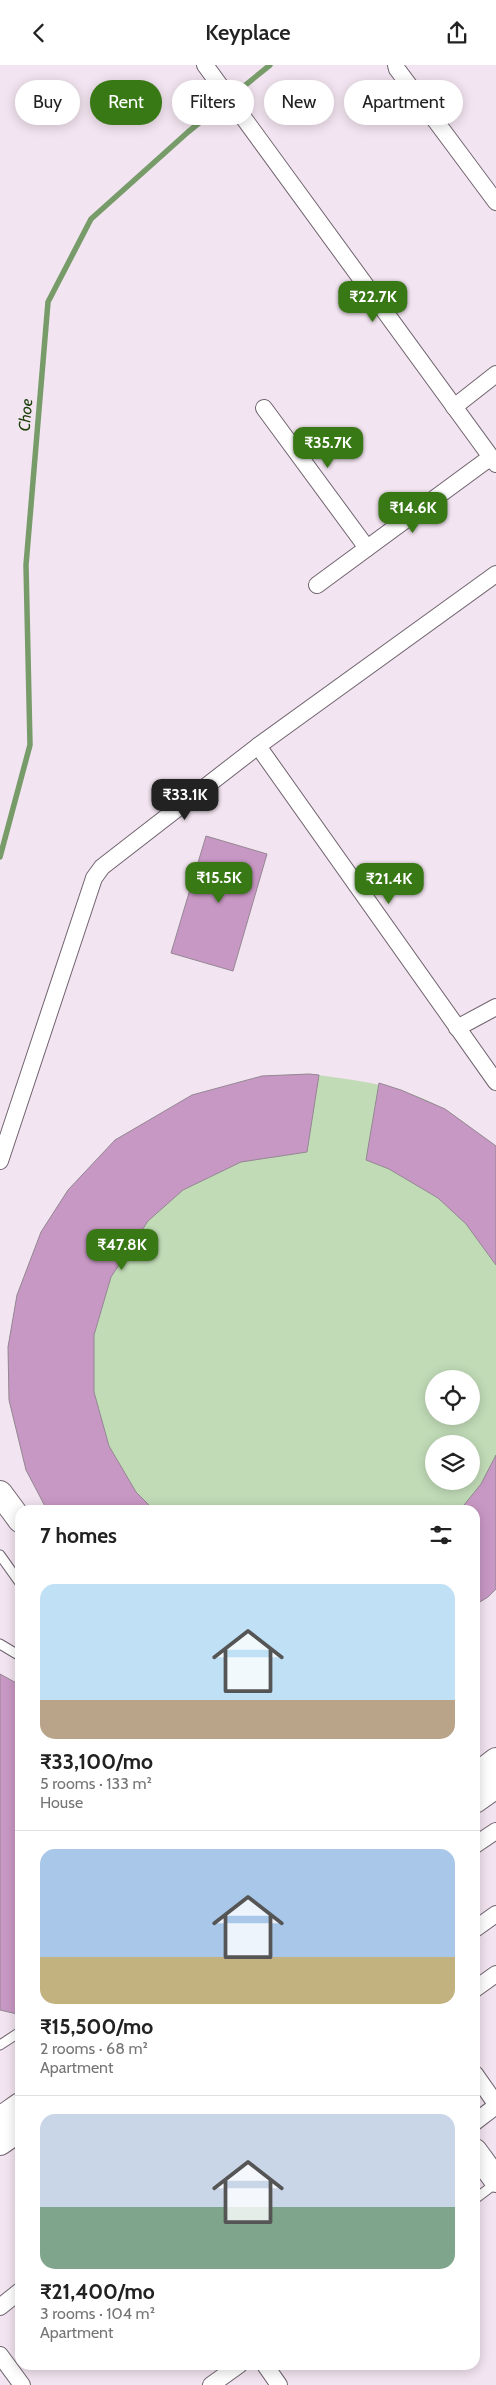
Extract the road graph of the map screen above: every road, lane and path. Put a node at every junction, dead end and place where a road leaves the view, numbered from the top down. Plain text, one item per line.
1 (205, 65) edge
2 (396, 65) edge
3 (490, 181) edge
4 (496, 202) edge
5 (496, 374) edge
6 (454, 407) junction
7 (264, 408) dead end
8 (493, 460) edge
9 (368, 548) junction
10 (496, 574) edge
11 (317, 585) dead end
12 (258, 747) junction
13 (496, 1007) edge
14 (457, 1028) junction
15 (496, 1083) edge
16 (0, 1161) edge
17 (0, 1493) edge
18 (15, 1513) edge
19 (0, 1555) edge
20 (15, 1576) edge
21 (0, 1644) edge
22 (15, 1653) edge
23 (496, 1761) edge
24 (480, 1772) edge
25 (496, 1786) edge
26 (480, 1797) edge
27 (496, 1831) edge
28 (480, 1842) edge
29 (496, 1914) edge
30 (480, 1925) edge
31 (496, 1974) edge
32 (480, 1985) edge
33 (15, 2035) edge
34 (0, 2045) edge
35 (480, 2081) edge
36 (496, 2105) edge
37 (15, 2108) edge
38 (480, 2118) edge
39 (0, 2119) edge
40 (15, 2132) edge
41 (0, 2143) edge
42 (480, 2158) edge
43 (496, 2181) edge
44 (480, 2195) edge
45 (15, 2295) edge
46 (0, 2307) edge
47 (0, 2355) edge
48 (232, 2370) edge
49 (268, 2370) edge
50 (22, 2385) edge
51 (211, 2385) edge
52 (279, 2385) edge

1 - 6 street
2 - 3 street
3 - 4 street
5 - 6 street
6 - 8 street
7 - 9 street
8 - 9 street
9 - 11 street
10 - 12 street
12 - 14 street
12 - 16 street
13 - 14 street
14 - 15 street
17 - 18 main road
19 - 20 lane
21 - 22 lane
23 - 24 main road
25 - 26 main road
27 - 28 street
29 - 30 street
31 - 32 street
33 - 34 lane
35 - 36 street
36 - 38 street
37 - 39 main road
40 - 41 main road
42 - 43 main road
43 - 44 lane
45 - 46 street
47 - 50 street
48 - 51 street
49 - 52 street

